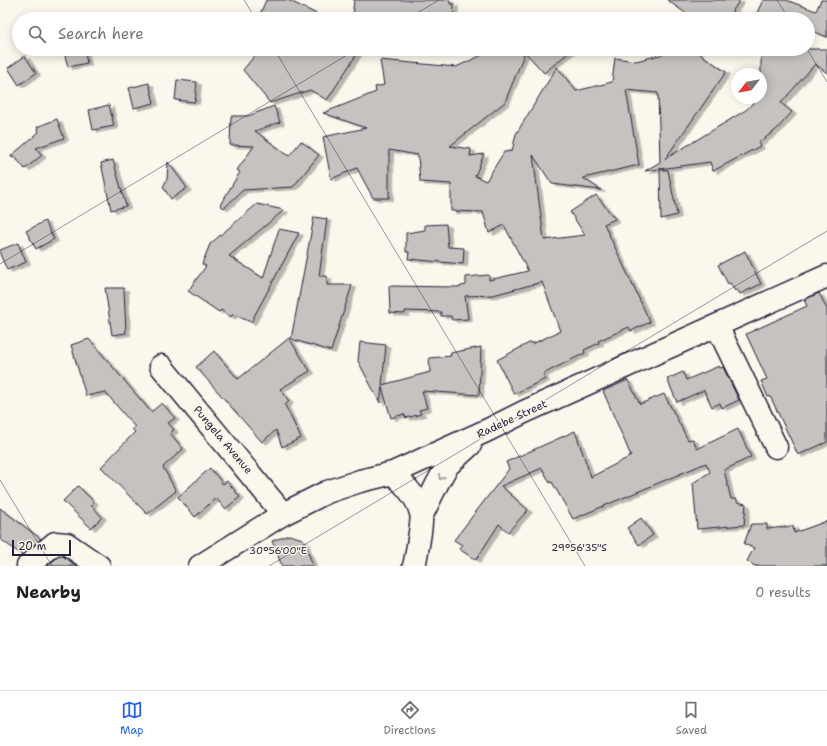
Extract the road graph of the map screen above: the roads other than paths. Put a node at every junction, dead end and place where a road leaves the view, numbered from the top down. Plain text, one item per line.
1 (827, 276) edge
2 (717, 326) junction
3 (161, 366) dead end
4 (488, 430) junction
5 (776, 447) dead end
6 (393, 473) junction
7 (283, 514) junction
8 (422, 515) junction
9 (28, 566) edge
10 (100, 566) edge
11 (200, 566) edge
12 (414, 566) edge

1 - 2 street, Radebe Street
2 - 4 street, Radebe Street
2 - 5 street
3 - 7 street, Pungela Avenue
4 - 6 street, Radebe Street
4 -> 8 street
6 - 7 street, Radebe Street
6 - 8 street
7 - 11 street, Radebe Street
8 - 12 street
9 - 10 street

